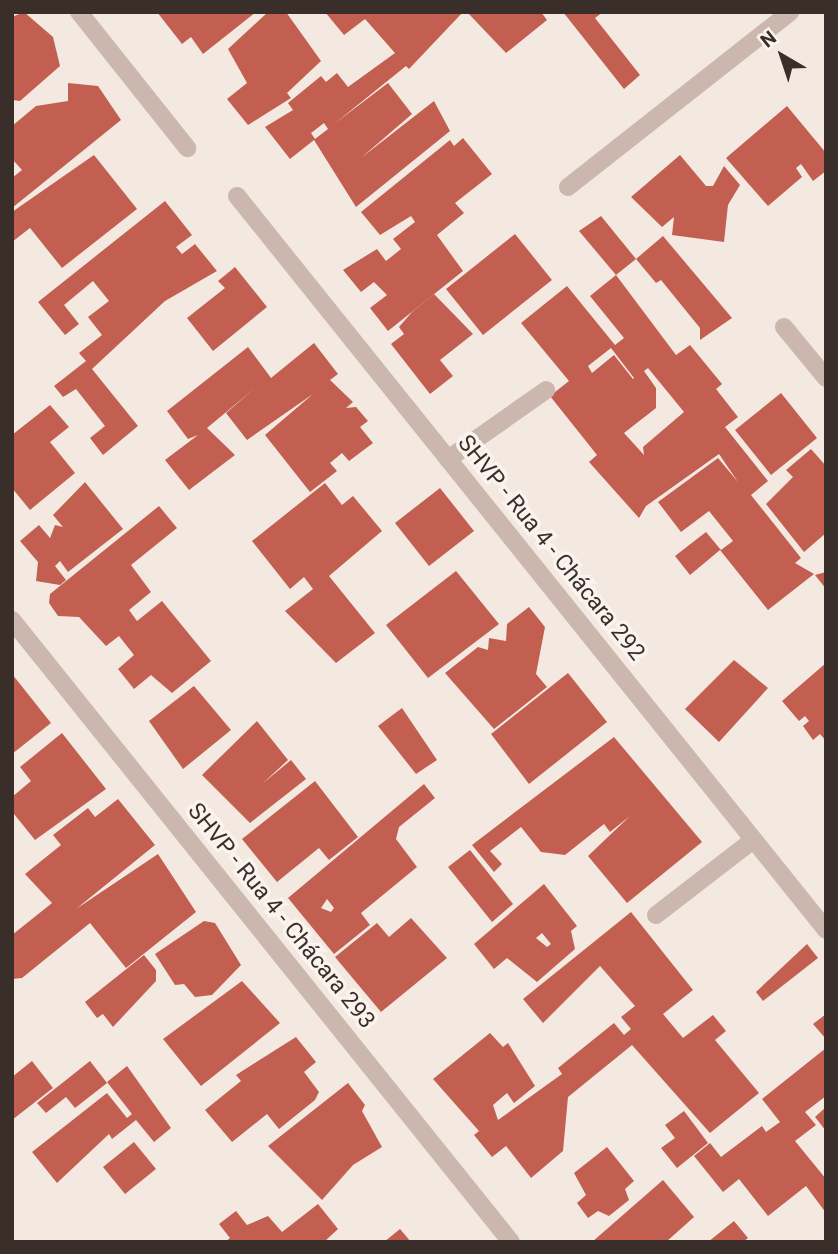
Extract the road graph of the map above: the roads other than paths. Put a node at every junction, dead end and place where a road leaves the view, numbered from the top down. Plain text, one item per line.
1 (79, 12) edge
2 (790, 12) edge
3 (187, 148) dead end
4 (568, 187) dead end
5 (237, 196) dead end
6 (785, 327) dead end
7 (826, 378) edge
8 (546, 390) dead end
9 (449, 459) junction
10 (12, 620) edge
11 (753, 840) junction
12 (656, 915) dead end
13 (826, 930) edge
14 (511, 1242) edge

1 - 3 street
2 - 4 street
5 - 9 street, SHVP - Rua 4 - Chácara 292
6 - 7 street
8 - 9 street
9 - 11 street, SHVP - Rua 4 - Chácara 292
10 - 14 street, SHVP - Rua 4 - Chácara 293
11 - 12 street
11 - 13 street, SHVP - Rua 4 - Chácara 292

